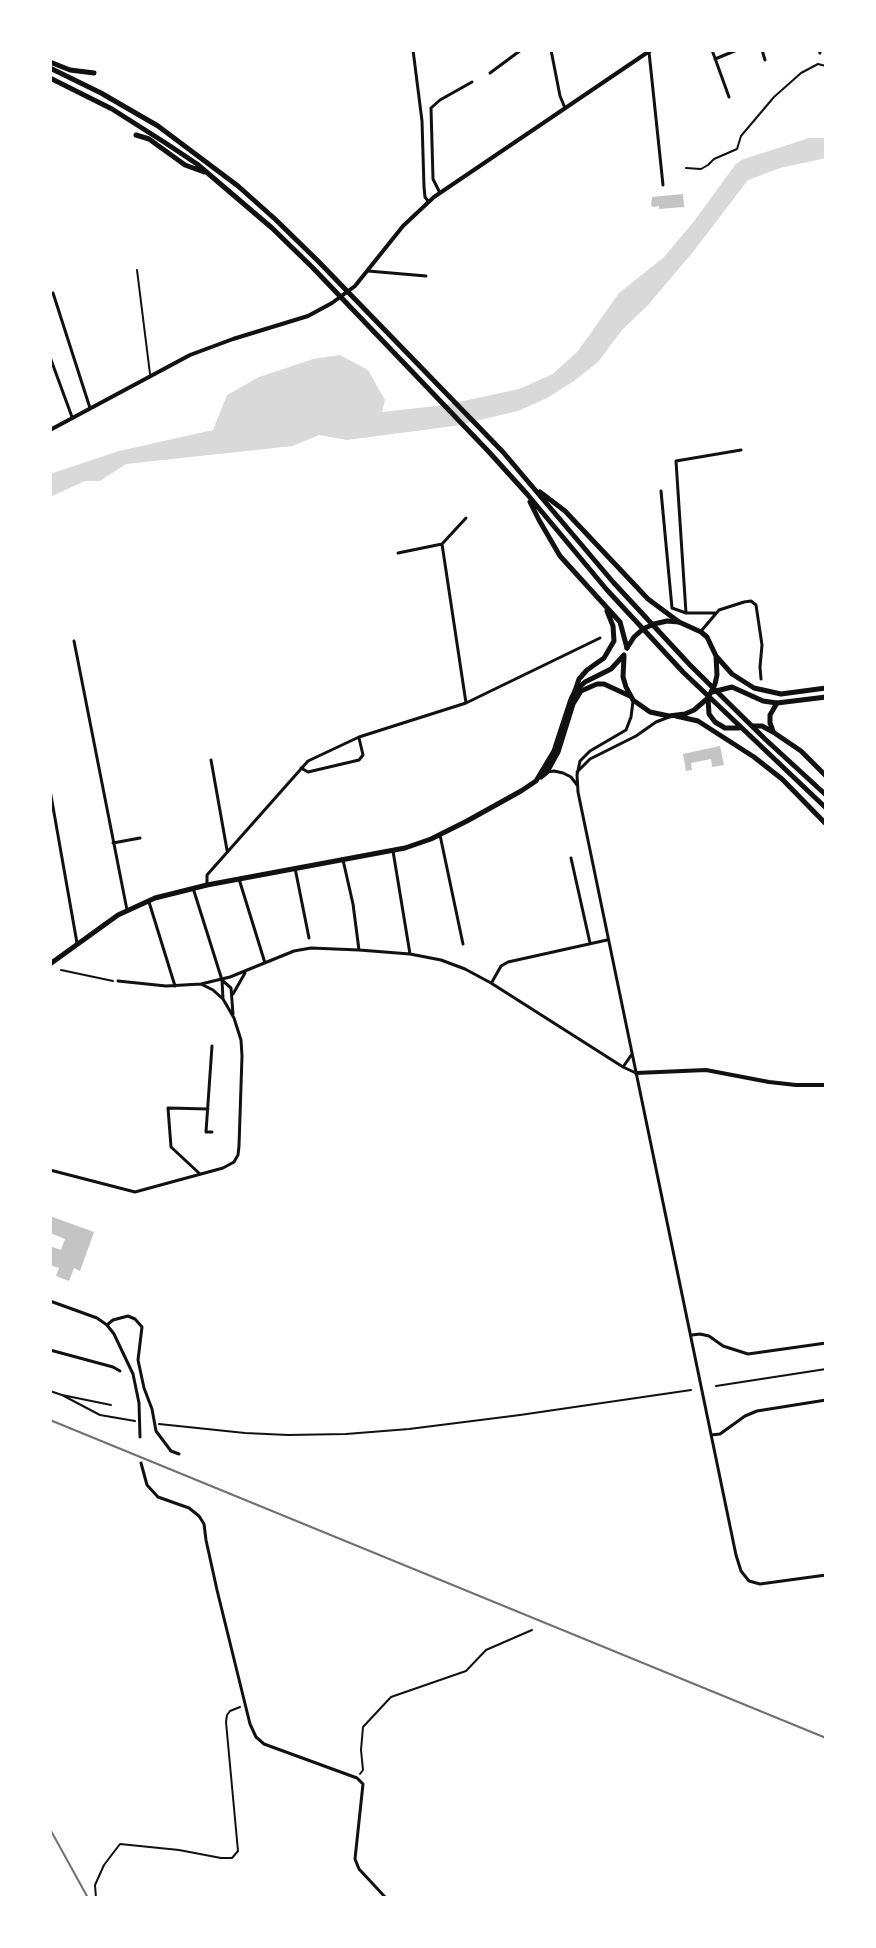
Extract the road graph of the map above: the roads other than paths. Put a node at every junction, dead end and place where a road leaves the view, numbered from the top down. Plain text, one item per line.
1 (413, 50) edge
2 (521, 50) edge
3 (551, 50) edge
4 (712, 50) edge
5 (737, 50) edge
6 (762, 50) edge
7 (650, 51) edge
8 (715, 59) junction
9 (765, 60) dead end
10 (50, 65) edge
11 (94, 73) dead end
12 (490, 73) dead end
13 (50, 78) edge
14 (472, 82) dead end
15 (729, 97) dead end
16 (565, 108) junction
17 (136, 135) dead end
18 (208, 174) junction
19 (663, 185) dead end
20 (440, 193) junction
21 (429, 202) junction
22 (137, 270) dead end
23 (368, 271) junction
24 (426, 276) dead end
25 (53, 293) dead end
26 (50, 357) edge
27 (150, 375) junction
28 (90, 408) junction
29 (72, 418) junction
30 (50, 430) edge
31 (741, 450) dead end
32 (531, 485) junction
33 (661, 491) dead end
34 (527, 494) junction
35 (466, 518) dead end
36 (442, 544) junction
37 (398, 553) dead end
38 (605, 606) junction
39 (686, 613) junction
40 (715, 613) junction
41 (679, 622) junction
42 (701, 632) junction
43 (600, 638) dead end
44 (74, 641) dead end
45 (627, 648) junction
46 (624, 655) junction
47 (716, 656) junction
48 (761, 679) dead end
49 (826, 688) edge
50 (575, 691) junction
51 (710, 695) junction
52 (826, 697) edge
53 (632, 698) junction
54 (466, 703) junction
55 (777, 703) junction
56 (673, 716) junction
57 (773, 732) junction
58 (359, 737) junction
59 (211, 760) dead end
60 (301, 768) junction
61 (547, 772) junction
62 (577, 772) junction
63 (826, 776) edge
64 (536, 781) junction
65 (577, 785) junction
66 (50, 790) edge
67 (826, 795) edge
68 (826, 808) edge
69 (826, 824) edge
70 (440, 835) junction
71 (140, 838) dead end
72 (113, 843) junction
73 (227, 851) junction
74 (393, 851) junction
75 (571, 858) dead end
76 (343, 860) junction
77 (295, 868) junction
78 (239, 879) junction
79 (207, 885) junction
80 (193, 888) junction
81 (149, 900) junction
82 (127, 910) junction
83 (309, 938) dead end
84 (607, 940) junction
85 (590, 943) junction
86 (77, 944) junction
87 (463, 944) dead end
88 (359, 950) junction
89 (410, 954) junction
90 (50, 964) edge
91 (265, 964) junction
92 (247, 971) junction
93 (118, 981) road end
94 (223, 983) junction
95 (491, 983) junction
96 (201, 984) junction
97 (175, 986) junction
98 (223, 999) junction
99 (232, 1002) junction
100 (234, 1018) junction
101 (212, 1046) dead end
102 (632, 1054) junction
103 (623, 1067) junction
104 (636, 1073) junction
105 (826, 1085) edge
106 (208, 1109) junction
107 (212, 1132) dead end
108 (50, 1170) edge
109 (200, 1174) junction
110 (50, 1301) edge
111 (107, 1325) junction
112 (691, 1335) junction
113 (826, 1343) edge
114 (50, 1350) edge
115 (120, 1371) dead end
116 (826, 1400) edge
117 (711, 1435) junction
118 (140, 1437) dead end
119 (179, 1454) dead end
120 (141, 1463) dead end
121 (826, 1575) edge
122 (386, 1898) edge

1 - 21 street
2 - 12 street
3 - 16 street
4 - 8 street
5 - 8 street
6 - 9 street
7 - 16 street
7 - 19 street
8 - 15 street
10 - 11 main road
10 - 32 main road
13 - 18 main road
14 - 20 street
16 - 20 street
17 - 18 main road
18 - 34 main road
20 - 21 street
21 - 23 street
22 - 27 lane
23 - 24 street
23 - 27 street
25 - 28 street
26 - 29 street
27 - 28 street
28 - 29 street
29 - 30 street
31 - 39 street
32 - 41 main road
32 - 67 main road
33 - 39 street
34 - 38 main road
34 - 68 main road
35 - 36 street
36 - 37 street
36 - 54 street
38 - 45 main road
38 - 50 main road
39 - 40 street
40 - 42 street
40 - 48 street
41 - 42 main road
41 - 45 main road
42 - 47 main road
43 - 54 street
44 - 72 street
45 - 46 main road
46 - 50 main road
46 - 53 main road
47 - 49 main road
47 - 51 main road
50 - 64 main road
51 - 55 main road
51 - 56 main road
51 - 57 main road
52 - 55 main road
53 - 56 main road
53 - 61 main road
53 - 62 street
54 - 58 street
55 - 57 main road
56 - 62 street
56 - 69 main road
57 - 63 main road
58 - 60 street
58 - 60 street
59 - 73 street
60 - 73 street
61 - 64 main road
61 - 65 street
62 - 65 street
64 - 70 main road
65 - 84 street
66 - 86 street
70 - 74 main road
70 - 87 street
71 - 72 street
72 - 82 street
73 - 79 street
74 - 76 main road
74 - 89 street
75 - 85 street
76 - 77 main road
76 - 88 street
77 - 78 main road
77 - 83 street
78 - 79 main road
78 - 91 street
79 - 80 main road
80 - 81 main road
80 - 94 street
81 - 82 main road
81 - 97 street
82 - 86 main road
84 - 85 street
84 - 102 street
85 - 95 street
86 - 90 main road
88 - 89 street
88 - 91 street
89 - 95 street
91 - 92 street
92 - 94 street
92 - 99 street
93 - 97 street
94 - 96 street
94 - 98 street
94 - 99 street
95 - 103 street
96 - 97 street
96 - 98 street
98 - 100 street
99 - 100 street
100 - 109 street
101 - 106 street
102 - 103 street
102 - 104 street
103 - 104 street
104 - 105 street
104 - 112 street
106 - 107 street
106 - 109 street
108 - 109 street
110 - 111 street
111 - 118 street
111 - 119 street
112 - 113 street
112 - 117 street
114 - 115 street
116 - 117 street
117 - 121 street
120 - 122 street

